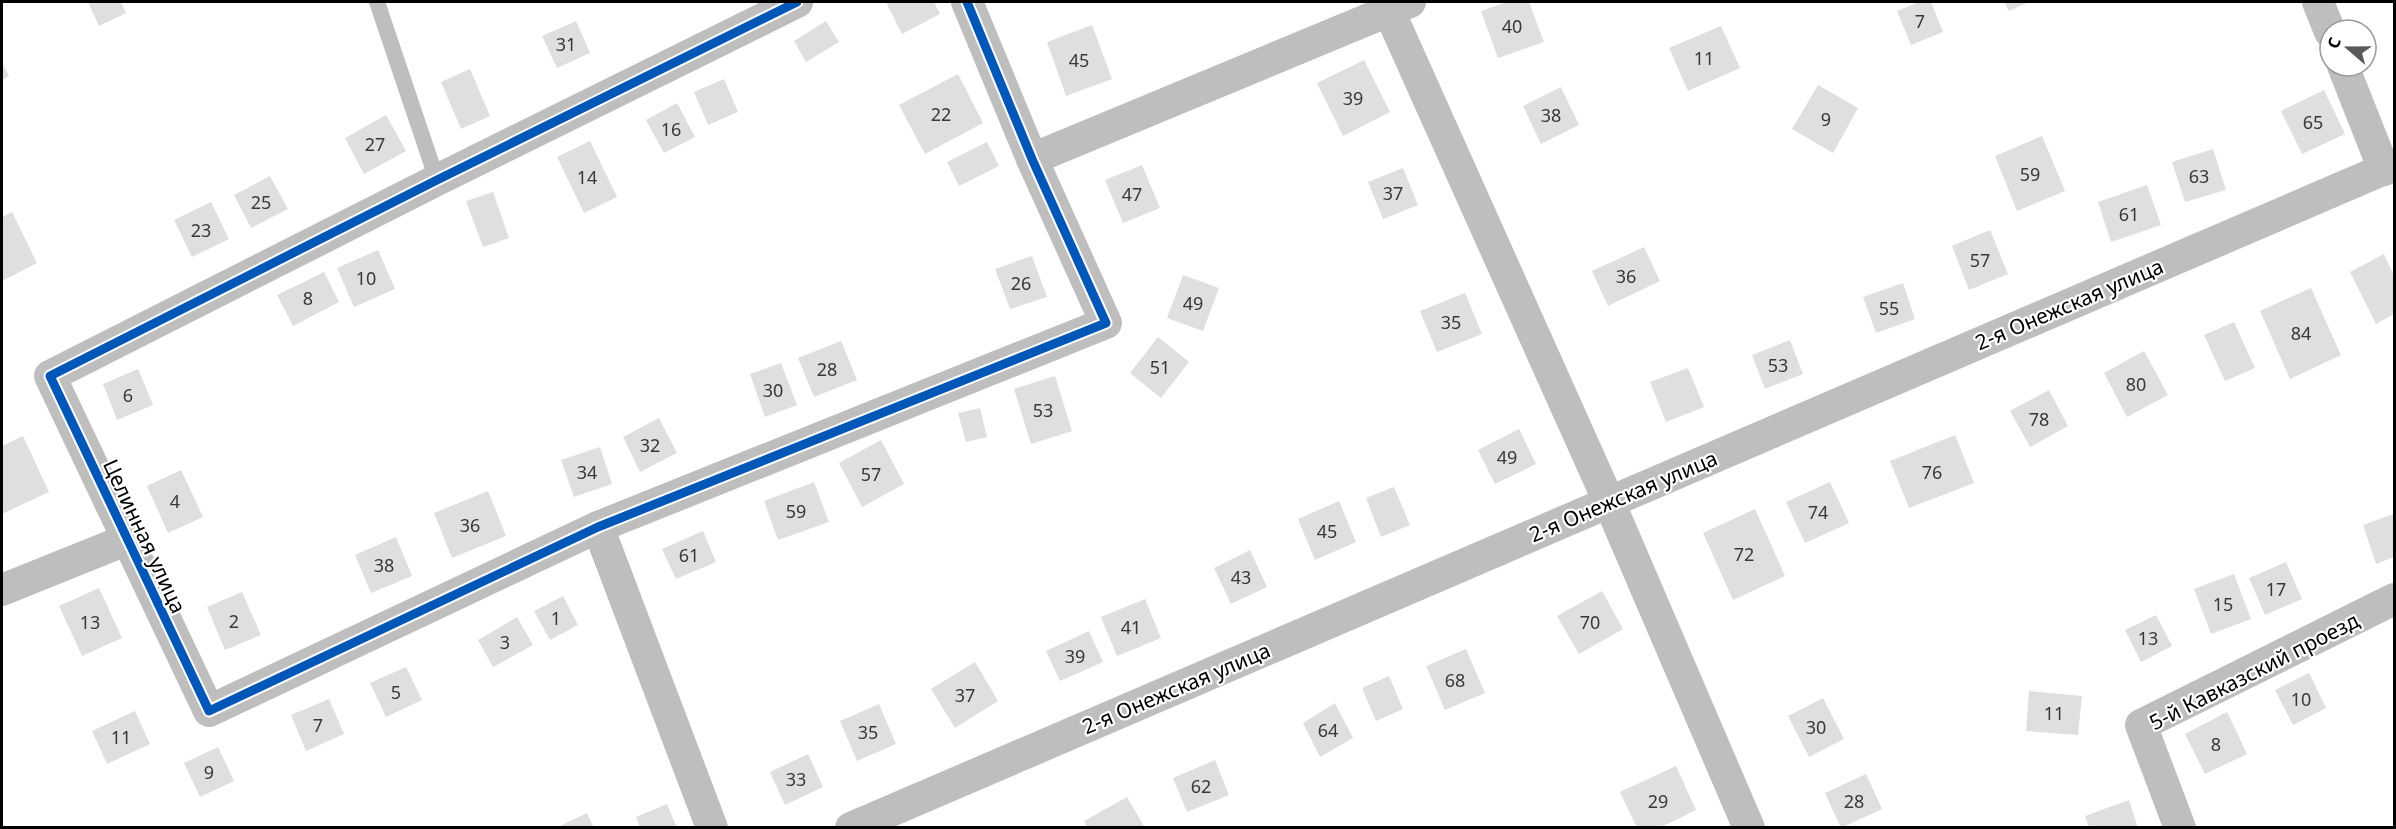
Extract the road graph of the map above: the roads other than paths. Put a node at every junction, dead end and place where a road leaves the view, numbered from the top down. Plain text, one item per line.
1 (377, 2) edge
2 (797, 2) edge
3 (967, 2) edge
4 (2318, 2) edge
5 (1395, 4) edge
6 (2324, 18) edge
7 (2348, 78) edge
8 (1032, 159) junction
9 (2389, 167) edge
10 (437, 180) junction
11 (1609, 502) junction
12 (598, 527) junction
13 (126, 540) junction
14 (2, 590) edge
15 (2394, 599) edge
16 (712, 828) edge
17 (851, 828) edge
18 (1749, 828) edge
19 (2180, 828) edge

1 - 10 lane
2 - 10 street
3 - 8 street
4 - 6 street
5 - 8 street
5 - 11 street
7 - 9 street
8 - 12 street
9 - 11 street, 2-я Онежская улица
10 - 13 street, Целинная улица
11 - 17 street, 2-я Онежская улица
11 - 18 street
12 - 13 street, Целинная улица
12 - 16 street
13 - 14 street
15 - 19 street, 5-й Кавказский проезд

